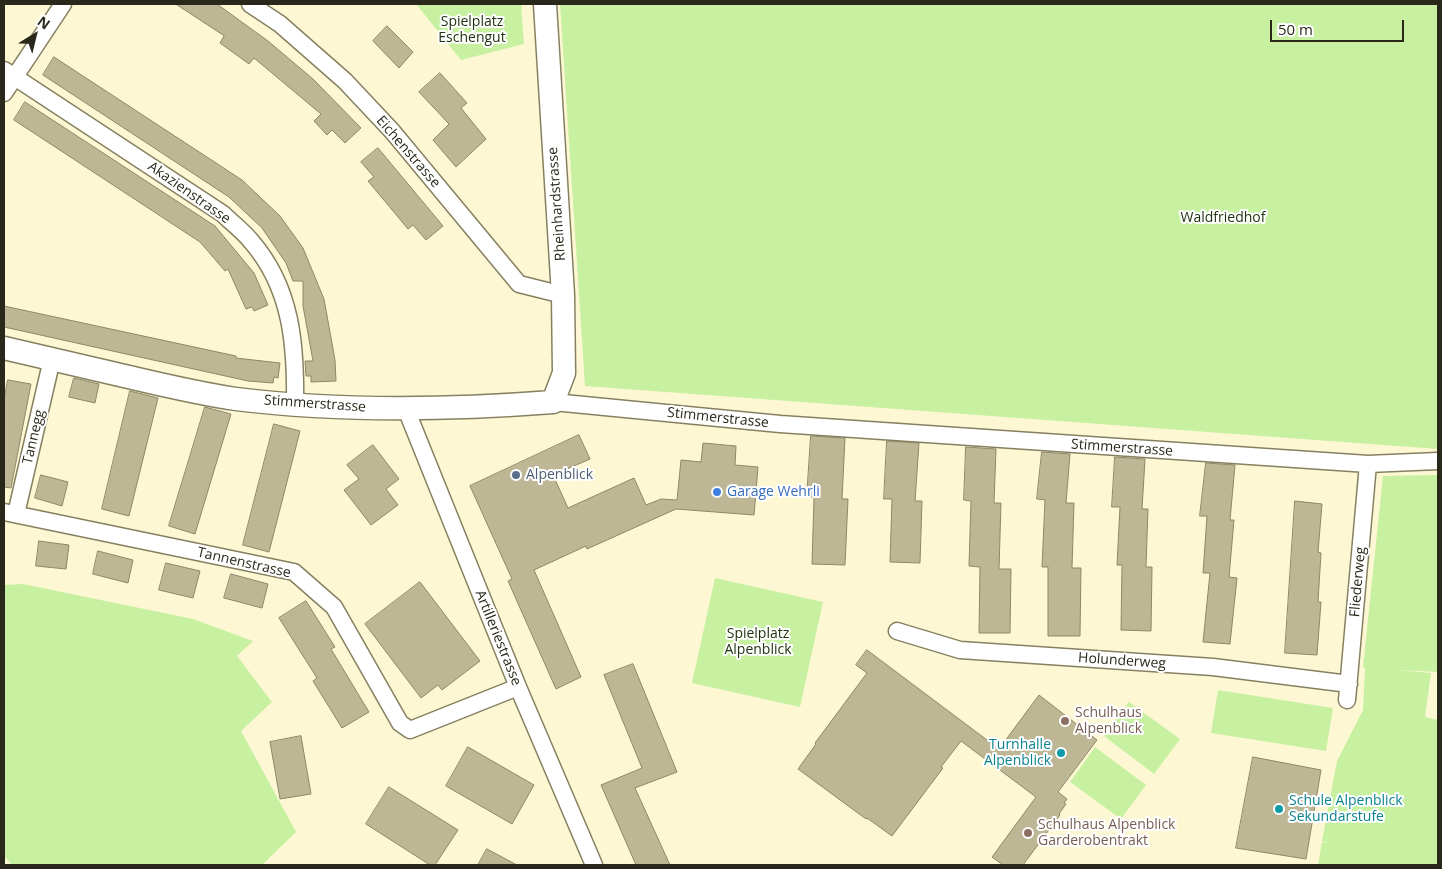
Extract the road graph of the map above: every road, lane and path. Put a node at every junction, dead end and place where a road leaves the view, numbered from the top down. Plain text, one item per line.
1 (63, 4) edge
2 (250, 4) edge
3 (545, 4) edge
4 (9, 74) edge
5 (4, 93) edge
6 (563, 295) junction
7 (4, 348) edge
8 (52, 359) junction
9 (553, 402) junction
10 (295, 405) junction
11 (406, 409) junction
12 (1438, 461) edge
13 (1368, 464) junction
14 (10, 513) edge
15 (897, 631) dead end
16 (518, 687) junction
17 (1348, 692) joint
18 (594, 865) edge

1 - 4 street
2 - 6 street, Eichenstrasse
3 - 6 street, Rheinhardstrasse
4 - 5 street
4 - 10 street, Akazienstrasse
6 - 9 street, Rheinhardstrasse
7 - 8 street, Stimmerstrasse
8 - 10 street, Stimmerstrasse
8 - 14 street, Tannegg
9 - 11 street, Stimmerstrasse
9 - 13 street, Stimmerstrasse
10 - 11 street, Stimmerstrasse
11 - 16 street, Artilleriestrasse
12 - 13 street, Stimmerstrasse
13 - 17 street, Fliederweg
14 - 16 street, Tannenstrasse
15 - 17 street, Holunderweg
16 - 18 street, Artilleriestrasse

